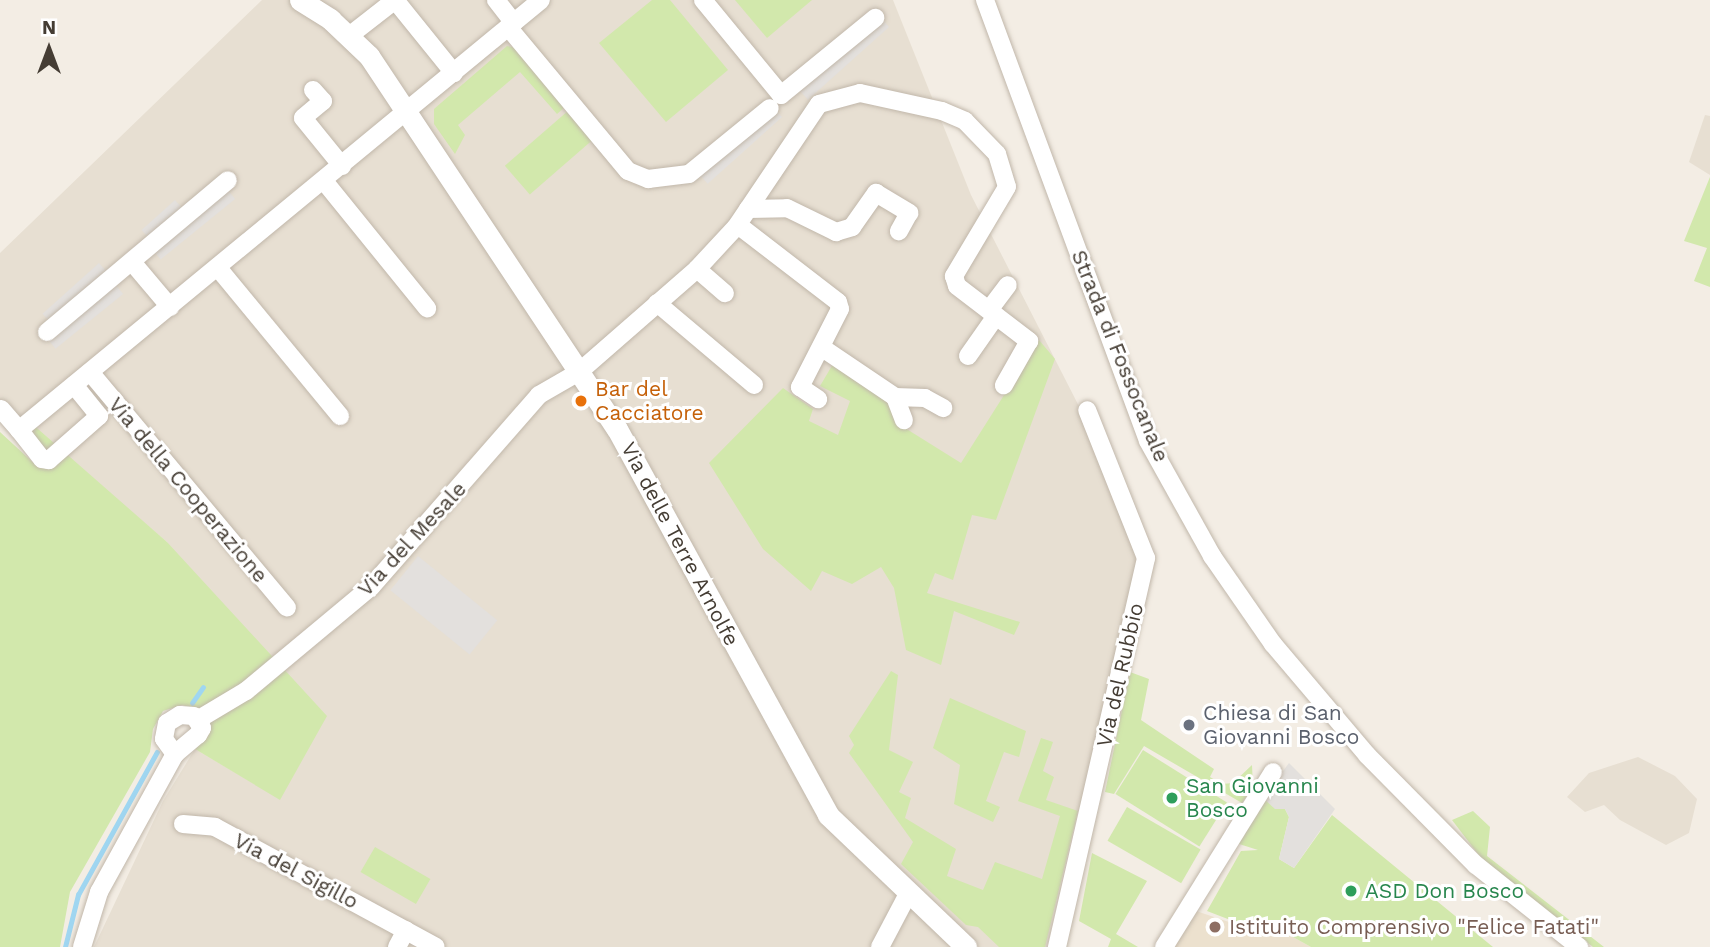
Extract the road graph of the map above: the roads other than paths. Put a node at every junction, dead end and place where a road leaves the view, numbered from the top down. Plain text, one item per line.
1 (300, 0) edge
2 (496, 0) edge
3 (541, 0) edge
4 (703, 0) edge
5 (985, 0) edge
6 (875, 18) dead end
7 (511, 25) junction
8 (349, 36) junction
9 (454, 74) junction
10 (313, 90) dead end
11 (771, 108) dead end
12 (409, 112) junction
13 (342, 166) junction
14 (228, 180) dead end
15 (324, 181) junction
16 (748, 209) junction
17 (735, 228) junction
18 (899, 231) dead end
19 (132, 262) junction
20 (218, 268) junction
21 (696, 269) junction
22 (1008, 285) dead end
23 (725, 293) dead end
24 (819, 297) dead end
25 (657, 303) junction
26 (170, 307) junction
27 (427, 308) dead end
28 (993, 313) junction
29 (47, 332) dead end
30 (821, 347) junction
31 (968, 356) dead end
32 (90, 372) junction
33 (579, 372) junction
34 (74, 385) junction
35 (754, 385) dead end
36 (1004, 385) dead end
37 (895, 397) junction
38 (818, 399) dead end
39 (943, 408) dead end
40 (1, 409) edge
41 (1087, 411) dead end
42 (341, 416) dead end
43 (904, 420) dead end
44 (19, 430) junction
45 (287, 608) dead end
46 (199, 719) junction
47 (175, 754) junction
48 (1273, 772) dead end
49 (183, 824) dead end
50 (909, 892) junction
51 (406, 930) junction
52 (82, 947) edge
53 (397, 947) edge
54 (436, 947) edge
55 (880, 947) edge
56 (966, 947) edge
57 (1057, 947) edge
58 (1164, 947) edge
59 (1579, 947) edge

1 - 8 street, Via delle Terre Arnolfe
2 - 7 street
3 - 7 street
4 - 6 street
5 - 59 street, Strada di Fossocanale
7 - 9 street
7 - 11 street
8 - 9 street
8 - 12 street, Via delle Terre Arnolfe
9 - 12 street
10 - 13 street
12 - 13 street
12 - 33 street, Via delle Terre Arnolfe
13 - 15 street
14 - 19 street
15 - 20 street
15 - 27 street
16 - 17 street, Via del Mesale
16 - 18 street
16 - 28 street, Via del Mesale
17 - 21 street, Via del Mesale
17 - 24 street
17 - 30 street
19 - 26 street
19 - 29 street
20 - 26 street
20 - 42 street
21 - 23 street
21 - 25 street, Via del Mesale
22 - 28 street
25 - 33 street, Via del Mesale
25 - 35 street
26 - 32 street
28 - 31 street
28 - 36 street
30 - 37 street
30 - 38 street
32 - 34 street
32 - 45 street, Via della Cooperazione
33 - 46 street, Via del Mesale
33 - 50 street, Via delle Terre Arnolfe
34 - 44 street
34 - 44 street, Via della Cooperazione
37 - 39 street
37 - 43 street
40 - 44 street
41 - 57 street, Via del Rubbio
46 - 47 street
46 - 47 street, Via del Mesale
47 - 52 street
48 - 58 street
49 - 51 street, Via del Sigillo
50 - 55 street
50 - 56 street, Via delle Terre Arnolfe
51 - 53 street
51 - 54 street, Via del Sigillo

